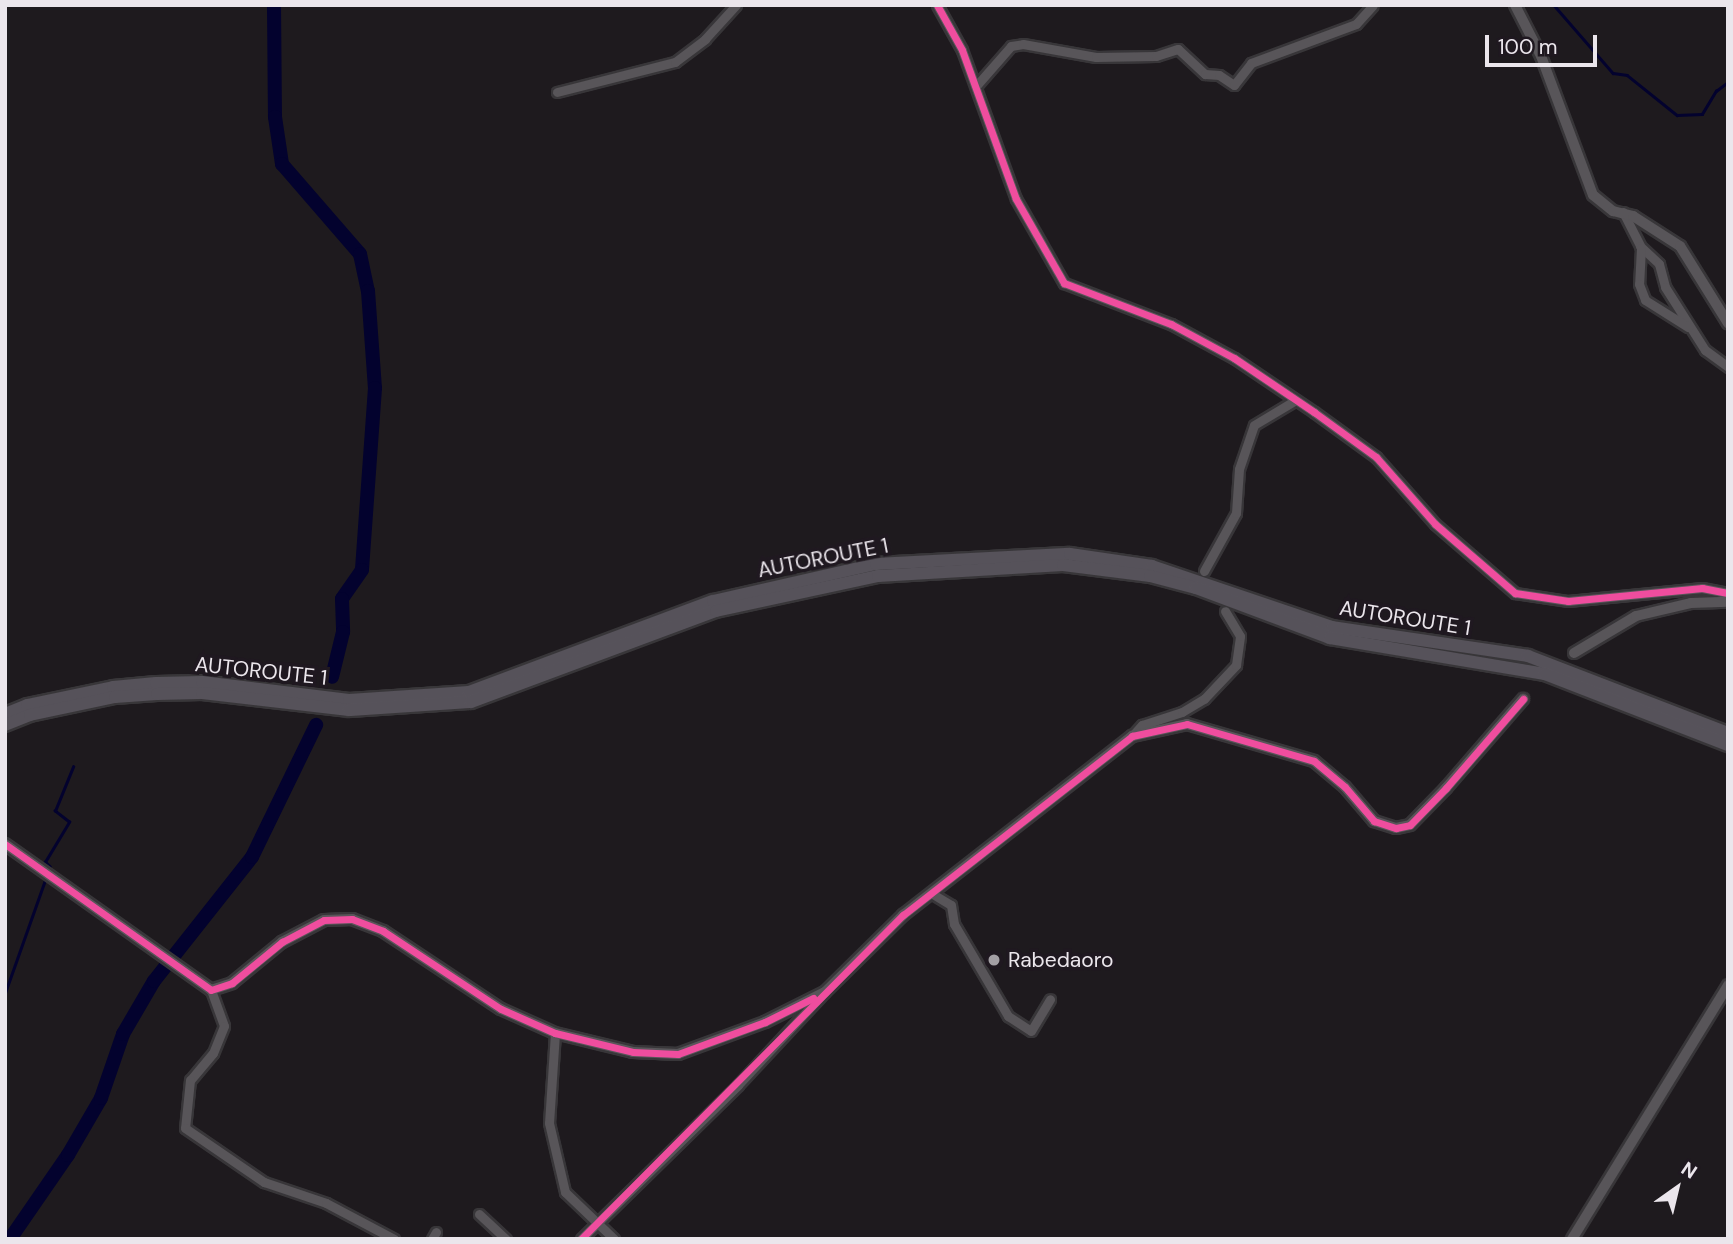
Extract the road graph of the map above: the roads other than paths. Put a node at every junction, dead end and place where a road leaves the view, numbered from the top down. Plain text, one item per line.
1 (736, 5) edge
2 (937, 5) edge
3 (1373, 5) edge
4 (1515, 5) edge
5 (976, 86) junction
6 (558, 92) dead end
7 (1623, 212) junction
8 (1640, 247) junction
9 (1728, 323) edge
10 (1692, 329) junction
11 (1728, 367) edge
12 (1294, 401) junction
13 (1203, 570) dead end
14 (1728, 593) edge
15 (1728, 602) edge
16 (1226, 611) dead end
17 (1574, 653) dead end
18 (1523, 699) dead end
19 (5, 714) edge
20 (5, 725) edge
21 (1728, 733) edge
22 (1132, 736) junction
23 (1728, 745) edge
24 (5, 844) edge
25 (931, 893) junction
26 (1728, 985) edge
27 (211, 990) junction
28 (825, 992) junction
29 (1050, 999) dead end
30 (555, 1033) junction
31 (479, 1214) dead end
32 (601, 1223) junction
33 (394, 1239) edge
34 (506, 1239) edge
35 (581, 1239) edge
36 (614, 1239) edge
37 (1572, 1239) edge

1 - 6 street
2 - 5 street
3 - 5 street
4 - 7 street
5 - 12 street
7 - 8 street
7 - 9 street
8 - 10 street
8 - 10 street
10 - 11 street
12 - 13 street
12 - 14 street
15 - 17 street
16 - 22 street
18 - 22 street
19 - 21 main road, AUTOROUTE 1
20 - 23 main road, AUTOROUTE 1
22 - 25 street
24 - 27 street
25 - 28 street
25 - 29 street
26 - 37 street
27 - 30 street
27 - 33 street
28 - 30 street
28 - 32 street
30 - 32 street
31 - 34 street
32 - 35 street
32 - 36 street

